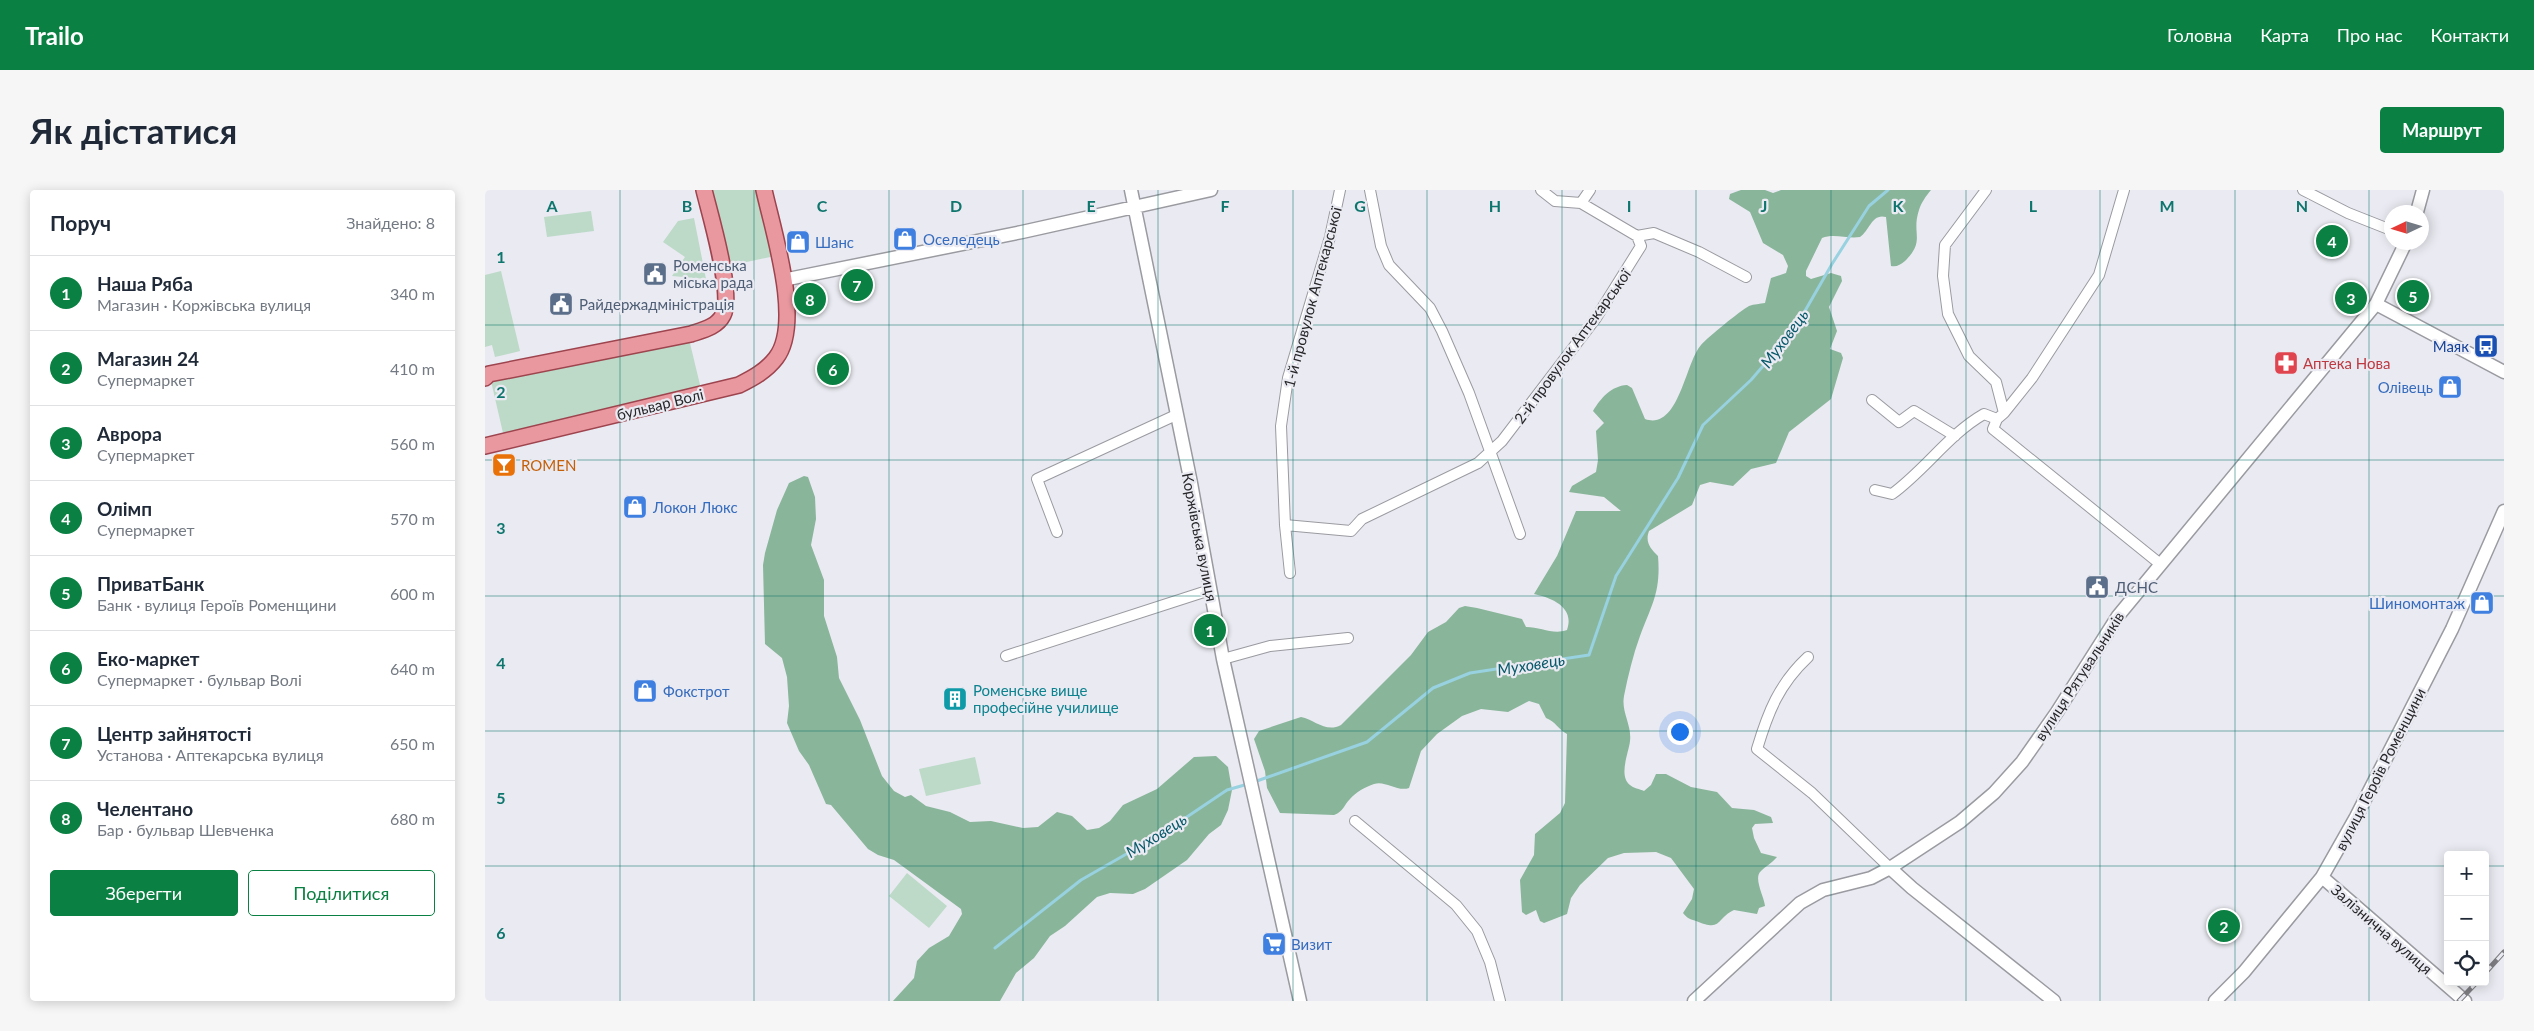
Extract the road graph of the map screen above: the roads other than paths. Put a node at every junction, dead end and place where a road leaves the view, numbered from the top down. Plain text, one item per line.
1 (704, 190) edge
2 (763, 190) edge
3 (1131, 190) edge
4 (1211, 190) edge
5 (1340, 190) edge
6 (1369, 190) edge
7 (1541, 190) edge
8 (1589, 190) edge
9 (1986, 190) edge
10 (2124, 190) edge
11 (2303, 190) edge
12 (2423, 190) edge
13 (1581, 203) junction
14 (2419, 205) edge
15 (1133, 206) junction
16 (2384, 227) edge
17 (1637, 236) junction
18 (2402, 250) edge
19 (1746, 277) dead end
20 (783, 280) junction
21 (2376, 304) junction
22 (2504, 372) edge
23 (485, 378) edge
24 (1872, 400) dead end
25 (1176, 415) junction
26 (2001, 416) junction
27 (1955, 436) junction
28 (485, 446) edge
29 (1490, 451) junction
30 (1875, 490) dead end
31 (2504, 511) edge
32 (1285, 525) junction
33 (1057, 532) dead end
34 (1520, 534) dead end
35 (2159, 563) junction
36 (1290, 573) dead end
37 (1211, 590) junction
38 (1348, 638) dead end
39 (1006, 656) dead end
40 (1809, 657) dead end
41 (1223, 659) junction
42 (1355, 821) dead end
43 (1890, 868) junction
44 (2323, 877) junction
45 (1299, 1001) edge
46 (1500, 1001) edge
47 (1694, 1001) edge
48 (2054, 1001) edge
49 (2215, 1001) edge
50 (2465, 1001) edge

1 - 23 main road
2 - 20 main road, бульвар Волі
3 - 15 street, Коржівська вулиця
4 - 15 street
5 - 32 street, 1-й провулок Аптекарської
6 - 29 street
7 - 13 street
8 - 13 street
9 - 26 street
10 - 26 street
11 - 16 street
12 - 14 street
13 - 17 street
15 - 20 street
15 - 25 street, Коржівська вулиця
17 - 19 street
17 - 29 street, 2-й провулок Аптекарської
18 - 21 street, вулиця Рятувальників
20 - 28 main road, бульвар Волі
21 - 22 street
21 - 35 street, вулиця Рятувальників
24 - 27 street
25 - 33 street
25 - 37 street, Коржівська вулиця
26 - 27 street
26 - 35 street
27 - 30 street
29 - 32 street
29 - 34 street
31 - 44 street, вулиця Героїв Роменщини
32 - 36 street, 1-й провулок Аптекарської
35 - 43 street, вулиця Рятувальників
37 - 39 street
37 - 41 street, Коржівська вулиця
38 - 41 street
40 - 43 street
41 - 45 street, Коржівська вулиця
42 - 46 street
43 - 47 street, вулиця Рятувальників
43 - 48 street
44 - 49 street, вулиця Героїв Роменщини
44 - 50 street, Залізнична вулиця

